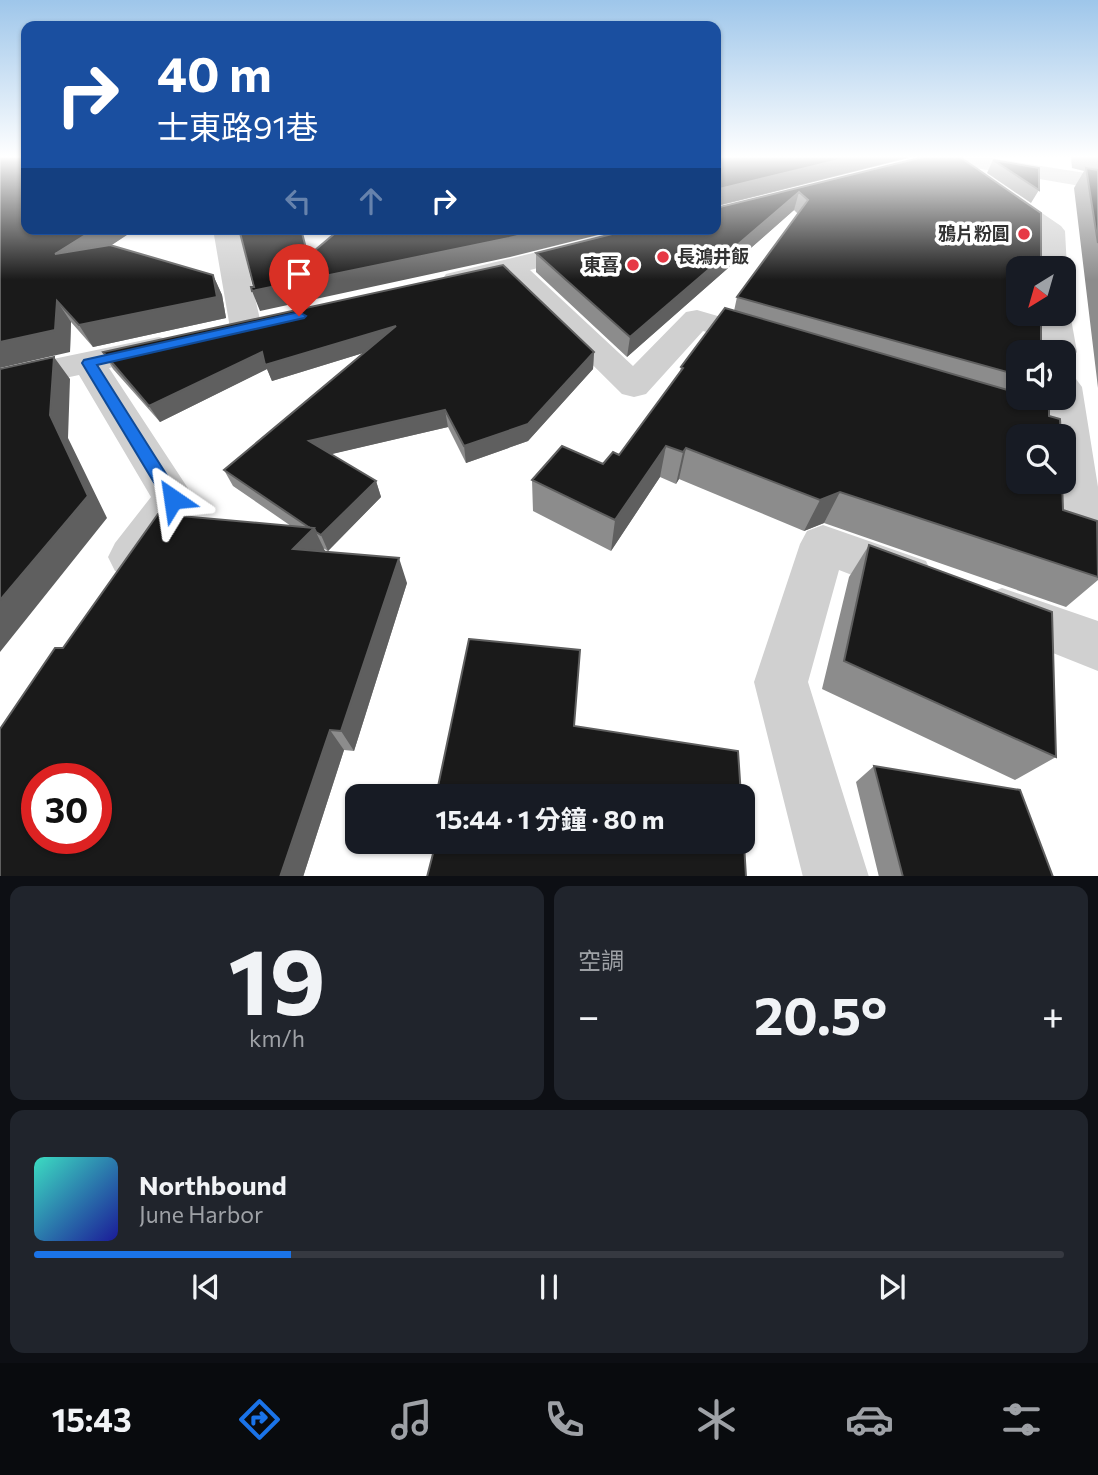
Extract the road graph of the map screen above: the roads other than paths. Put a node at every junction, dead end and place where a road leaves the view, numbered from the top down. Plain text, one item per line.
1 (999, 198) edge
2 (227, 235) edge
3 (641, 235) edge
4 (1053, 256) edge
5 (511, 268) junction
6 (431, 286) edge
7 (246, 328) edge
8 (181, 342) edge
9 (790, 348) edge
10 (89, 363) junction
11 (0, 381) edge
12 (976, 403) edge
13 (1046, 424) edge
14 (1076, 481) edge
15 (1098, 531) edge
16 (110, 586) edge
17 (1098, 646) edge
18 (836, 876) edge

1 - 4 street
2 - 7 street
3 - 5 street
5 - 6 street
5 - 9 street
8 - 10 street
10 - 11 street
10 - 16 street
12 - 13 street
14 - 15 street
17 - 18 street

